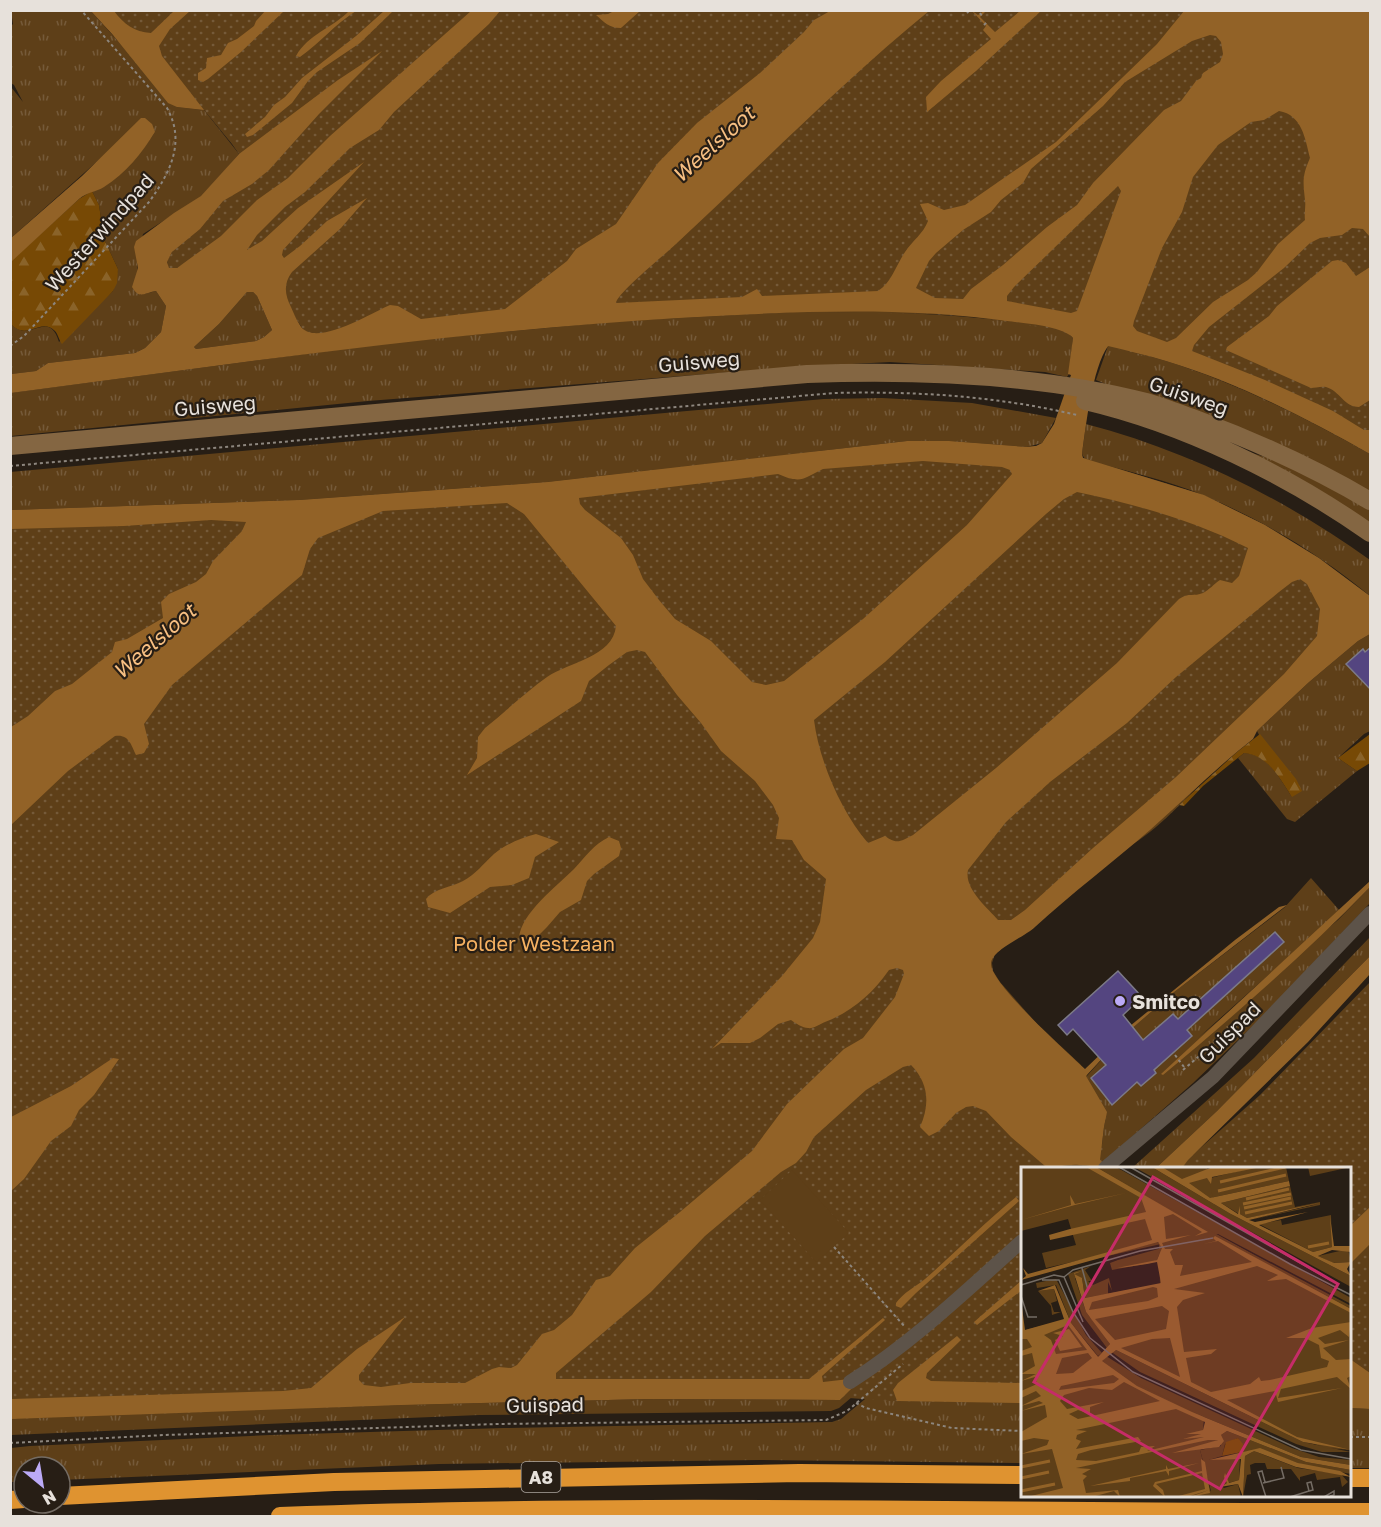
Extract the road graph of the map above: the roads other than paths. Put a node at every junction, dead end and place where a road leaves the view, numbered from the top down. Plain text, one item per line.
1 (1095, 398) junction
2 (10, 446) edge
3 (1371, 501) edge
4 (1371, 533) edge
5 (1371, 913) edge
6 (1106, 1167) edge
7 (1021, 1243) edge
8 (850, 1382) dead end
9 (1021, 1475) edge
10 (1351, 1478) edge
11 (1371, 1478) edge
12 (72, 1495) edge
13 (1371, 1512) edge
14 (280, 1516) edge

1 - 2 main road, Guisweg
1 - 3 main road, Guisweg
1 - 4 main road, Guisweg
5 - 6 street, Guispad
7 - 8 street
9 - 12 highway, A8
10 - 11 highway
13 - 14 highway, A8

